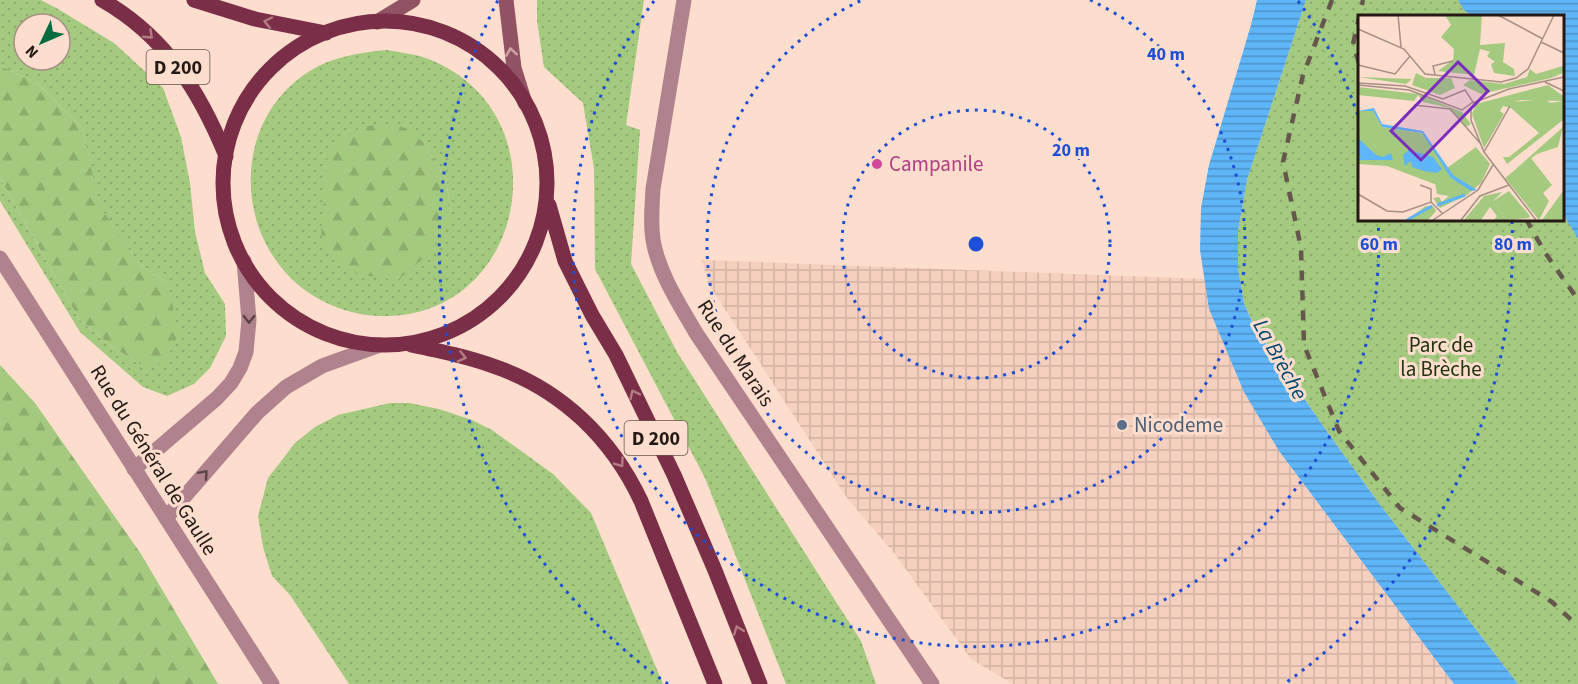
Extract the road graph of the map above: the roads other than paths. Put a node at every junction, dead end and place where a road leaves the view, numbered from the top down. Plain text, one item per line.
1 (102, 0) edge
2 (194, 0) edge
3 (413, 0) edge
4 (506, 0) edge
5 (684, 0) edge
6 (377, 22) junction
7 (326, 33) junction
8 (525, 103) junction
9 (226, 156) junction
10 (547, 197) junction
11 (0, 258) edge
12 (244, 261) junction
13 (405, 344) junction
14 (380, 345) junction
15 (134, 469) junction
16 (166, 518) junction
17 (272, 684) edge
18 (716, 684) edge
19 (760, 684) edge
20 (932, 684) edge

1 -> 9 main road, D 200
7 -> 2 main road
3 - 6 street
8 -> 4 street
5 - 20 street, Rue du Marais
6 - 7 main road
6 - 8 main road
7 - 9 main road
8 - 10 main road
9 - 12 main road
10 - 13 main road
19 -> 10 main road, D 200
11 - 15 street, Rue du Général de Gaulle
12 - 14 main road
12 -> 15 street
13 - 14 main road
13 -> 18 main road, D 200
16 -> 14 street
15 - 16 street, Rue du Général de Gaulle
16 - 17 street, Rue du Général de Gaulle

